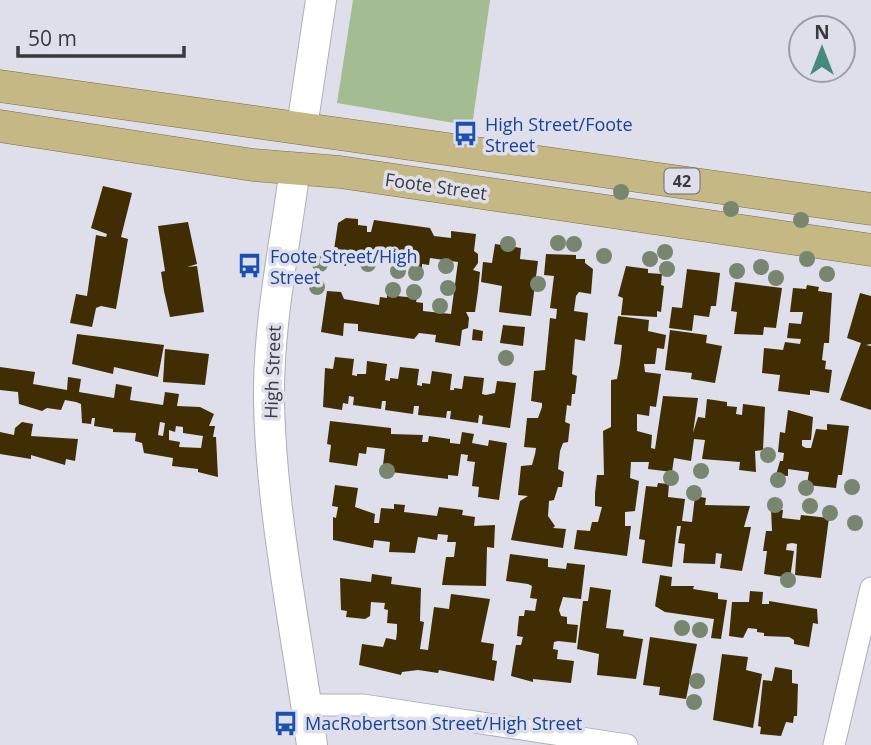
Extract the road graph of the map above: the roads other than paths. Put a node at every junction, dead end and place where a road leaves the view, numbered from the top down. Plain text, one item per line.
1 (321, 0) edge
2 (0, 86) edge
3 (0, 126) edge
4 (302, 127) junction
5 (295, 168) junction
6 (871, 209) edge
7 (871, 250) edge
8 (871, 588) edge
9 (307, 705) junction
10 (312, 745) edge
11 (626, 745) edge
12 (834, 745) edge

1 - 4 main road, High Street
2 - 4 main road, 42
3 - 5 main road, Foote Street / 42
4 - 5 main road, High Street
4 - 6 main road, 42
5 - 7 main road, Foote Street / 42
5 - 9 main road, High Street
8 - 12 street
9 - 10 main road, High Street
9 - 11 street

